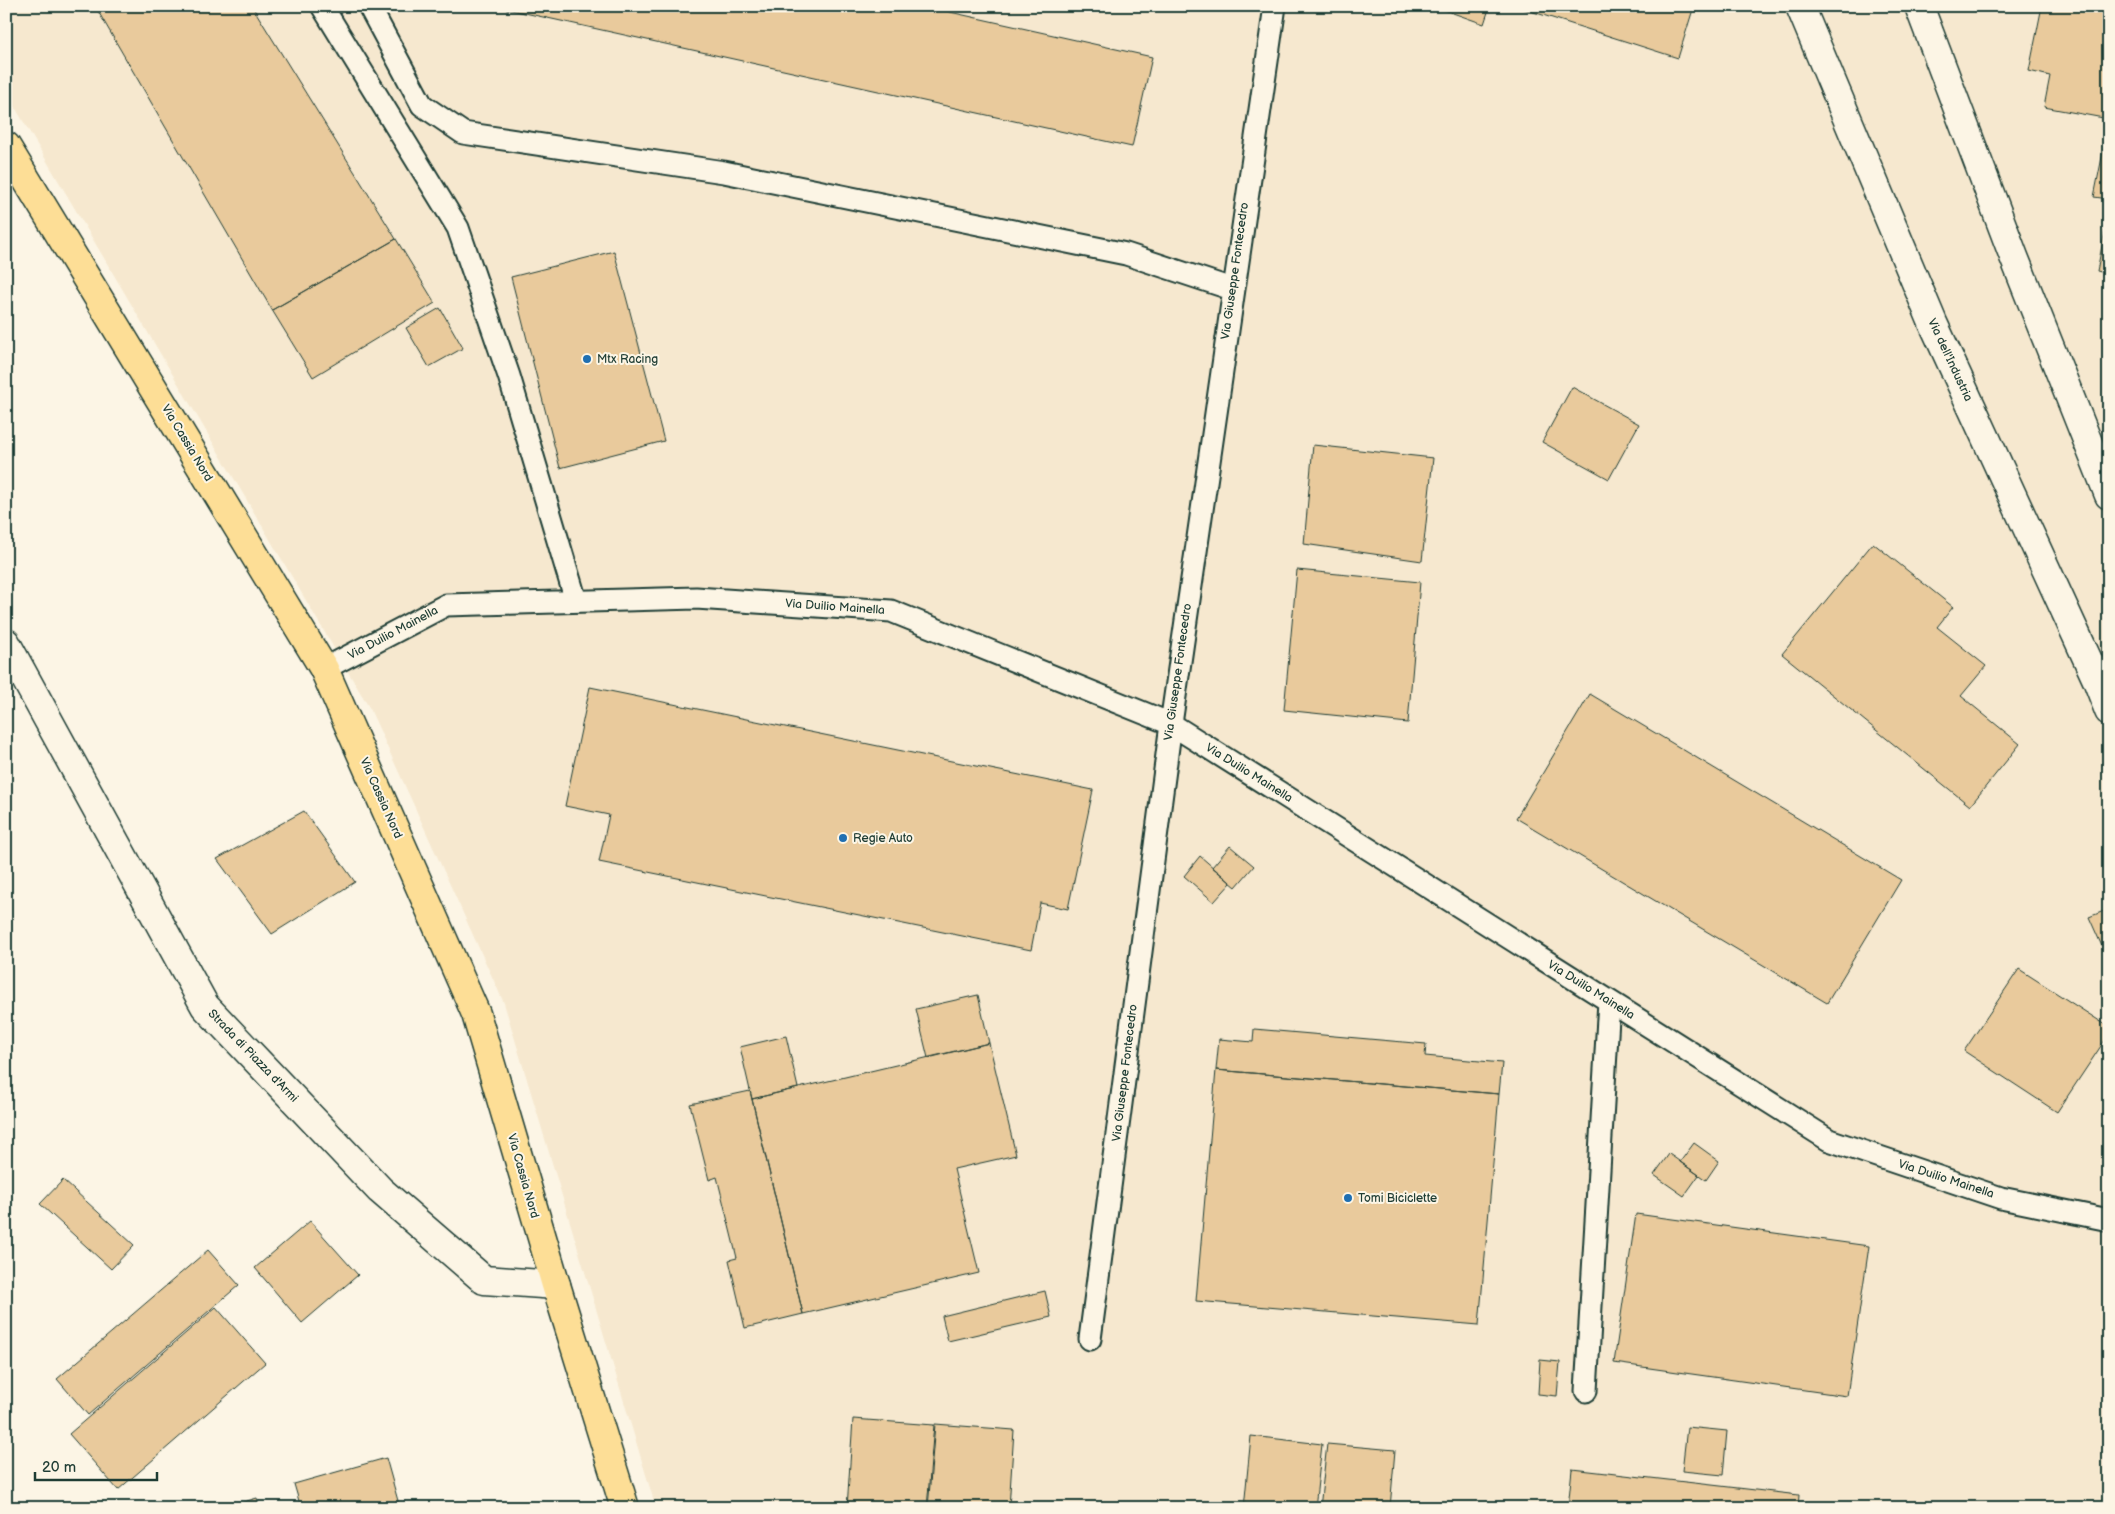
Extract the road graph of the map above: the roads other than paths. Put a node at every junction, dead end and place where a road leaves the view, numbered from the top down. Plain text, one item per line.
1 (322, 6) edge
2 (368, 6) edge
3 (1275, 6) edge
4 (1800, 6) edge
5 (1919, 6) edge
6 (6, 146) edge
7 (1232, 289) junction
8 (2109, 496) edge
9 (576, 601) junction
10 (6, 643) edge
11 (324, 669) junction
12 (2109, 711) edge
13 (1171, 724) junction
14 (1609, 1001) junction
15 (2109, 1220) edge
16 (556, 1285) junction
17 (1090, 1339) dead end
18 (1586, 1391) dead end
19 (625, 1508) edge

1 - 9 lane
2 - 7 lane
3 - 7 lane, Via Giuseppe Fontecedro
4 - 12 street, Via dell'Industria
5 - 8 street
6 - 11 main road, Via Cassia Nord
7 - 13 lane, Via Giuseppe Fontecedro
9 - 11 lane, Via Duilio Mainella
9 - 13 lane, Via Duilio Mainella
10 - 16 street, Strada di Piazza d'Armi
11 - 16 main road, Via Cassia Nord
13 - 14 lane, Via Duilio Mainella
13 - 17 lane, Via Giuseppe Fontecedro
14 - 15 lane, Via Duilio Mainella
14 - 18 lane
16 - 19 main road, Via Cassia Nord

